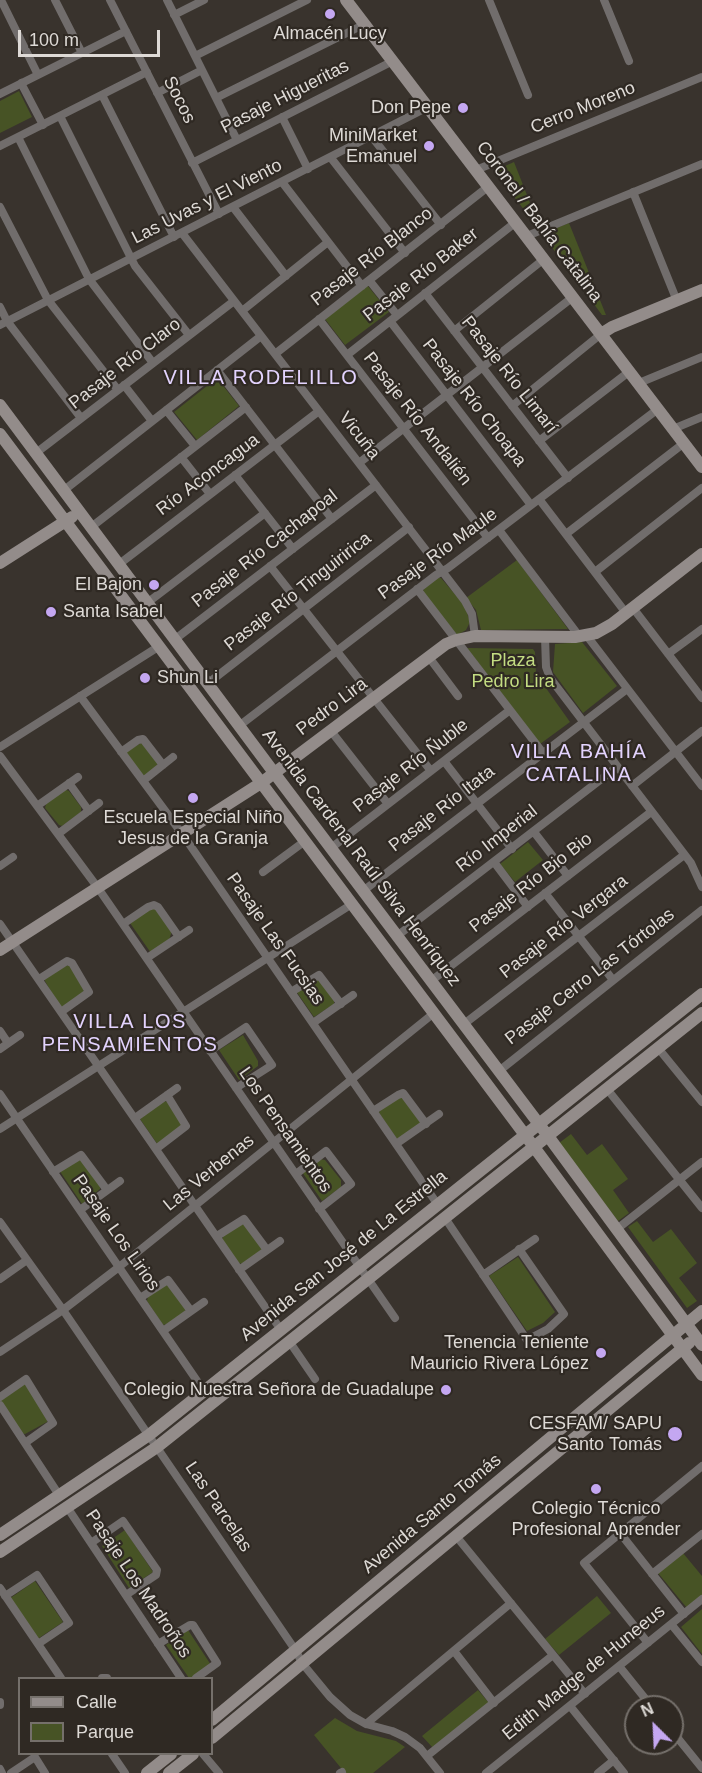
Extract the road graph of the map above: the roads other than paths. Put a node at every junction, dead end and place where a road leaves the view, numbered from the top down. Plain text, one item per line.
1 (1, 0) edge
2 (55, 0) edge
3 (122, 0) edge
4 (167, 0) edge
5 (204, 0) edge
6 (308, 0) edge
7 (346, 0) edge
8 (489, 0) edge
9 (604, 0) edge
10 (111, 2) edge
11 (174, 15) junction
12 (365, 24) junction
13 (126, 31) junction
14 (82, 53) junction
15 (195, 56) junction
16 (393, 61) junction
17 (629, 61) dead end
18 (202, 70) junction
19 (147, 72) junction
20 (39, 75) junction
21 (702, 77) edge
22 (21, 83) junction
23 (157, 93) junction
24 (0, 94) edge
25 (102, 95) junction
26 (528, 95) dead end
27 (216, 98) junction
28 (428, 107) junction
29 (60, 116) junction
30 (282, 117) junction
31 (43, 125) junction
32 (18, 137) junction
33 (372, 137) junction
34 (237, 140) junction
35 (0, 146) edge
36 (331, 158) junction
37 (192, 163) junction
38 (701, 167) edge
39 (308, 169) junction
40 (476, 170) junction
41 (282, 182) junction
42 (489, 186) junction
43 (633, 192) junction
44 (0, 207) edge
45 (233, 207) junction
46 (219, 214) junction
47 (516, 222) junction
48 (441, 225) junction
49 (178, 235) junction
50 (527, 236) junction
51 (328, 242) junction
52 (405, 252) junction
53 (131, 258) junction
54 (544, 259) junction
55 (286, 276) junction
56 (89, 279) junction
57 (366, 283) junction
58 (702, 290) edge
59 (425, 293) junction
60 (573, 297) junction
61 (48, 300) junction
62 (234, 301) junction
63 (677, 301) junction
64 (0, 307) edge
65 (242, 311) junction
66 (393, 318) junction
67 (319, 319) junction
68 (4, 323) edge
69 (454, 331) junction
70 (602, 334) junction
71 (189, 335) junction
72 (261, 336) junction
73 (275, 354) junction
74 (346, 355) junction
75 (702, 357) edge
76 (153, 363) junction
77 (482, 368) junction
78 (217, 370) junction
79 (630, 371) junction
80 (639, 383) junction
81 (121, 388) junction
82 (447, 395) junction
83 (0, 405) edge
84 (512, 406) junction
85 (246, 407) junction
86 (658, 409) junction
87 (166, 410) junction
88 (319, 411) junction
89 (702, 417) edge
90 (81, 418) junction
91 (152, 421) junction
92 (404, 429) junction
93 (673, 429) junction
94 (0, 434) edge
95 (539, 441) junction
96 (684, 443) junction
97 (275, 444) junction
98 (195, 447) junction
99 (36, 453) junction
100 (181, 457) junction
101 (359, 463) junction
102 (702, 467) edge
103 (235, 475) junction
104 (568, 478) junction
105 (376, 485) junction
106 (702, 488) edge
107 (63, 491) junction
108 (210, 494) junction
109 (535, 502) junction
110 (79, 512) junction
111 (265, 513) junction
112 (332, 519) junction
113 (66, 522) junction
114 (409, 527) junction
115 (90, 528) junction
116 (499, 530) junction
117 (566, 534) junction
118 (488, 538) junction
119 (293, 549) junction
120 (702, 554) edge
121 (0, 563) edge
122 (118, 565) junction
123 (270, 566) junction
124 (443, 571) junction
125 (595, 572) junction
126 (417, 589) junction
127 (147, 603) junction
128 (304, 609) junction
129 (629, 610) junction
130 (702, 629) edge
131 (476, 636) junction
132 (583, 636) junction
133 (545, 637) junction
134 (174, 640) junction
135 (456, 640) junction
136 (158, 647) junction
137 (337, 651) junction
138 (668, 654) junction
139 (428, 656) junction
140 (207, 684) junction
141 (627, 688) junction
142 (80, 696) junction
143 (458, 696) dead end
144 (702, 697) edge
145 (374, 698) junction
146 (510, 710) junction
147 (583, 722) junction
148 (239, 726) junction
149 (331, 731) junction
150 (702, 731) edge
151 (0, 747) edge
152 (122, 752) junction
153 (676, 752) junction
154 (543, 753) junction
155 (0, 756) edge
156 (173, 757) dead end
157 (444, 761) junction
158 (163, 765) junction
159 (617, 767) junction
160 (431, 771) junction
161 (275, 774) junction
162 (78, 777) dead end
163 (143, 781) junction
164 (69, 783) junction
165 (261, 783) junction
166 (632, 786) junction
167 (702, 786) edge
168 (99, 803) dead end
169 (388, 804) junction
170 (477, 804) junction
171 (37, 806) junction
172 (89, 811) junction
173 (651, 812) junction
174 (534, 832) junction
175 (58, 834) junction
176 (183, 835) junction
177 (305, 842) junction
178 (331, 848) junction
179 (512, 849) junction
180 (684, 855) junction
181 (13, 856) dead end
182 (494, 862) junction
183 (1, 865) edge
184 (263, 872) dead end
185 (568, 876) junction
186 (702, 887) edge
187 (98, 888) junction
188 (363, 891) junction
189 (545, 893) junction
190 (352, 904) junction
191 (528, 907) junction
192 (702, 910) edge
193 (0, 924) edge
194 (123, 924) junction
195 (189, 930) dead end
196 (398, 936) junction
197 (579, 936) junction
198 (178, 937) junction
199 (13, 942) junction
200 (0, 950) edge
201 (147, 958) junction
202 (268, 958) junction
203 (39, 980) junction
204 (613, 980) junction
205 (431, 981) junction
206 (291, 992) junction
207 (702, 994) edge
208 (353, 995) dead end
209 (340, 1004) junction
210 (62, 1012) junction
211 (183, 1012) junction
212 (702, 1012) edge
213 (434, 1013) junction
214 (313, 1023) junction
215 (464, 1024) junction
216 (0, 1031) edge
217 (20, 1035) dead end
218 (8, 1043) junction
219 (658, 1048) junction
220 (0, 1049) edge
221 (210, 1051) junction
222 (99, 1066) junction
223 (499, 1071) junction
224 (352, 1079) junction
225 (177, 1088) dead end
226 (236, 1088) junction
227 (607, 1089) junction
228 (0, 1094) edge
229 (167, 1095) junction
230 (702, 1102) edge
231 (373, 1111) junction
232 (439, 1114) dead end
233 (17, 1118) junction
234 (135, 1118) junction
235 (426, 1124) junction
236 (538, 1124) junction
237 (0, 1129) edge
238 (525, 1134) junction
239 (548, 1136) junction
240 (273, 1142) junction
241 (396, 1144) junction
242 (534, 1147) junction
243 (156, 1149) junction
244 (702, 1162) edge
245 (53, 1172) junction
246 (296, 1174) junction
247 (680, 1179) junction
248 (120, 1182) dead end
249 (107, 1190) junction
250 (438, 1204) junction
251 (195, 1205) junction
252 (702, 1208) edge
253 (319, 1209) junction
254 (80, 1210) junction
255 (445, 1218) junction
256 (0, 1222) edge
257 (617, 1229) junction
258 (217, 1236) junction
259 (535, 1239) dead end
260 (280, 1241) dead end
261 (519, 1249) junction
262 (267, 1250) junction
263 (27, 1260) junction
264 (119, 1267) junction
265 (359, 1267) junction
266 (239, 1270) junction
267 (483, 1275) junction
268 (0, 1279) edge
269 (367, 1279) junction
270 (140, 1298) junction
271 (204, 1302) dead end
272 (63, 1310) junction
273 (191, 1311) junction
274 (702, 1311) edge
275 (395, 1318) dead end
276 (281, 1330) junction
277 (163, 1331) junction
278 (696, 1334) edge
279 (289, 1341) junction
280 (679, 1342) junction
281 (0, 1352) edge
282 (702, 1375) edge
283 (315, 1379) dead end
284 (204, 1391) junction
285 (0, 1397) edge
286 (0, 1405) edge
287 (149, 1435) junction
288 (25, 1443) junction
289 (157, 1447) junction
290 (702, 1466) edge
291 (59, 1495) junction
292 (67, 1507) junction
293 (620, 1533) junction
294 (702, 1534) edge
295 (0, 1535) edge
296 (456, 1536) junction
297 (91, 1543) junction
298 (0, 1552) edge
299 (652, 1574) junction
300 (3, 1592) edge
301 (126, 1595) junction
302 (702, 1599) edge
303 (511, 1603) junction
304 (684, 1614) junction
305 (671, 1624) junction
306 (648, 1643) junction
307 (38, 1644) junction
308 (158, 1644) junction
309 (297, 1651) junction
310 (454, 1651) junction
311 (553, 1655) junction
312 (702, 1662) edge
313 (302, 1663) junction
314 (619, 1666) junction
315 (60, 1677) edge
316 (181, 1677) edge
317 (197, 1677) edge
318 (585, 1694) junction
319 (642, 1695) edge
320 (494, 1703) junction
321 (570, 1706) junction
322 (213, 1719) edge
323 (366, 1724) junction
324 (213, 1737) edge
325 (684, 1746) edge
326 (113, 1755) edge
327 (170, 1755) edge
328 (192, 1755) edge
329 (204, 1755) edge
330 (427, 1756) junction
331 (614, 1760) junction
332 (702, 1768) edge
333 (11, 1773) edge
334 (45, 1773) edge
335 (125, 1773) edge
336 (147, 1773) edge
337 (169, 1773) edge
338 (219, 1773) edge
339 (440, 1773) edge
340 (486, 1773) edge
341 (598, 1773) edge
342 (624, 1773) edge

1 - 20 street
2 - 14 street
3 - 10 street
4 - 11 street
5 - 11 street
6 - 15 street
7 - 12 main road, Coronel / Bahía Catalina
8 - 26 street
9 - 17 street
10 - 13 street, Socos
11 - 15 street
12 - 16 main road, Coronel / Bahía Catalina
12 - 27 street
13 - 14 street
13 - 19 street, Socos
14 - 20 street
15 - 18 street
16 - 28 main road, Coronel / Bahía Catalina
16 - 30 street, Pasaje Higueritas
18 - 23 street
18 - 27 street
19 - 23 street, Socos
19 - 25 street
20 - 22 street
21 - 40 street, Cerro Moreno
22 - 24 street
22 - 31 street
23 - 37 street, Socos
25 - 29 street
25 - 49 street, Vicuña
27 - 34 street
28 - 33 street, Las Uvas y El Viento
28 - 40 main road, Coronel / Bahía Catalina
29 - 31 street
29 - 53 street
30 - 34 street, Pasaje Higueritas
30 - 39 street
31 - 32 street
32 - 35 street
32 - 56 street
33 - 36 street, Las Uvas y El Viento
33 - 48 street
34 - 37 street, Pasaje Higueritas
36 - 39 street, Las Uvas y El Viento
36 - 52 street
37 - 46 street, Socos
38 - 43 street
39 - 41 street, Las Uvas y El Viento
40 - 42 main road, Coronel / Bahía Catalina
41 - 45 street, Las Uvas y El Viento
41 - 51 street, Pasaje Río Choapa
42 - 47 main road, Coronel / Bahía Catalina
42 - 48 street, Pasaje Río Blanco
43 - 50 street
43 - 63 street
44 - 61 street
45 - 46 street, Las Uvas y El Viento
45 - 55 street
46 - 49 street, Las Uvas y El Viento
47 - 50 main road, Coronel / Bahía Catalina
47 - 59 street, Pasaje Río Baker
48 - 52 street, Pasaje Río Blanco
49 - 53 street, Las Uvas y El Viento
49 - 62 street, Vicuña
50 - 54 main road, Coronel / Bahía Catalina
51 - 55 street
51 - 57 street, Pasaje Río Choapa
52 - 57 street, Pasaje Río Blanco
53 - 56 street, Las Uvas y El Viento
53 - 71 street
54 - 60 main road, Coronel / Bahía Catalina
54 - 69 street
55 - 65 street
56 - 61 street, Las Uvas y El Viento
56 - 76 street
57 - 66 street, Pasaje Río Choapa
57 - 67 street, Pasaje Río Blanco
58 - 63 main road
59 - 66 street, Pasaje Río Baker
59 - 69 street, Pasaje Río Limarí
60 - 70 main road, Coronel / Bahía Catalina
60 - 77 street
61 - 68 street, Las Uvas y El Viento
61 - 81 street
62 - 65 street, Vicuña
62 - 71 street, Pasaje Río Claro
63 - 70 main road
64 - 68 street
65 - 72 street, Vicuña
66 - 74 street, Pasaje Río Baker
66 - 82 street, Pasaje Río Choapa
67 - 73 street, Pasaje Río Blanco
67 - 74 street, Pasaje Río Andalién
68 - 90 street
69 - 77 street, Pasaje Río Limarí
70 - 79 main road, Coronel / Bahía Catalina
70 - 84 street
71 - 76 street, Pasaje Río Claro
72 - 73 street, Vicuña
72 - 78 street
73 - 88 street, Vicuña
74 - 92 street, Pasaje Río Andalién
75 - 80 street
76 - 81 street, Pasaje Río Claro
77 - 82 street
77 - 84 street, Pasaje Río Limarí
78 - 85 street
78 - 87 street
79 - 80 main road, Coronel / Bahía Catalina
79 - 95 street
80 - 86 main road, Coronel / Bahía Catalina
81 - 90 street, Pasaje Río Claro
81 - 91 street
82 - 92 street
82 - 109 street, Pasaje Río Choapa
83 - 99 main road, Avenida Cardenal Raúl Silva Henríquez
84 - 95 street, Pasaje Río Limarí
85 - 97 street
85 - 98 street
86 - 93 main road, Coronel / Bahía Catalina
86 - 104 street, Pasaje Río Maule
87 - 91 street
87 - 98 street
88 - 97 street, Río Aconcagua
88 - 101 street, Vicuña
89 - 93 street
90 - 99 street, Pasaje Río Claro
91 - 107 street
92 - 101 street
92 - 118 street, Pasaje Río Andalién
93 - 96 main road, Coronel / Bahía Catalina
94 - 113 main road, Avenida Cardenal Raúl Silva Henríquez
95 - 104 street, Pasaje Río Limarí
96 - 102 main road, Coronel / Bahía Catalina
96 - 117 street
97 - 103 street, Río Aconcagua
97 - 112 street
98 - 100 street
99 - 107 main road, Avenida Cardenal Raúl Silva Henríquez
100 - 108 street
100 - 115 street
101 - 105 street, Vicuña
103 - 108 street, Río Aconcagua
103 - 111 street
104 - 109 street, Pasaje Río Maule
105 - 112 street, Pasaje Río Cachapoal
105 - 114 street, Vicuña
106 - 125 street
107 - 110 main road, Avenida Cardenal Raúl Silva Henríquez
108 - 122 street, Río Aconcagua
109 - 116 street, Pasaje Río Maule
109 - 117 street, Pasaje Río Choapa
110 - 113 main road
110 - 115 main road, Avenida Cardenal Raúl Silva Henríquez
111 - 119 street
111 - 127 street
112 - 119 street, Pasaje Río Cachapoal
113 - 121 main road
113 - 136 main road, Avenida Cardenal Raúl Silva Henríquez
114 - 124 street, Vicuña
114 - 128 street, Pasaje Río Tinguiririca
115 - 122 main road, Avenida Cardenal Raúl Silva Henríquez
116 - 118 street, Pasaje Río Maule
116 - 132 street
117 - 125 street, Pasaje Río Choapa
118 - 124 street, Pasaje Río Maule
119 - 123 street, Pasaje Río Cachapoal
120 - 129 main road, Pedro Lira
122 - 127 main road, Avenida Cardenal Raúl Silva Henríquez
123 - 128 street
123 - 134 street, Pasaje Río Cachapoal
124 - 126 street, Pasaje Río Maule
124 - 131 street, Vicuña
125 - 129 street, Pasaje Río Choapa
126 - 135 street
126 - 137 street, Pasaje Río Maule
127 - 134 main road, Avenida Cardenal Raúl Silva Henríquez
128 - 137 street
128 - 140 street, Pasaje Río Tinguiririca
129 - 132 main road, Pedro Lira
129 - 138 street, Pasaje Río Choapa
130 - 138 street
131 - 133 main road, Pedro Lira
131 - 135 main road, Pedro Lira
132 - 133 main road, Pedro Lira
132 - 141 street
133 - 147 street
134 - 140 main road, Avenida Cardenal Raúl Silva Henríquez
135 - 139 main road, Pedro Lira
135 - 146 street
136 - 142 street
136 - 165 main road, Avenida Cardenal Raúl Silva Henríquez
137 - 145 street
137 - 148 street, Pasaje Río Maule
138 - 144 street, Pasaje Río Choapa
139 - 143 street
139 - 145 main road, Pedro Lira
140 - 148 main road, Avenida Cardenal Raúl Silva Henríquez
141 - 147 street, Pasaje Río Itata
141 - 153 street
142 - 151 street
142 - 152 street, Pasaje Las Fucsias
145 - 149 main road, Pedro Lira
145 - 160 street
146 - 154 street
146 - 157 street, Pasaje Río Ñuble
147 - 154 street, Pasaje Río Itata
147 - 159 street
148 - 161 main road, Avenida Cardenal Raúl Silva Henríquez
149 - 161 main road, Pedro Lira
149 - 169 street
150 - 153 street
152 - 158 street
152 - 163 street, Pasaje Las Fucsias
153 - 166 street
153 - 167 street
154 - 170 street, Pasaje Río Itata
155 - 171 street, Los Pensamientos
156 - 158 street
157 - 160 street, Pasaje Río Ñuble
157 - 170 street
158 - 163 street
159 - 166 street
159 - 174 street, Río Imperial
160 - 169 street, Pasaje Río Ñuble
161 - 165 main road, Pedro Lira
161 - 178 main road, Avenida Cardenal Raúl Silva Henríquez
162 - 164 street
163 - 176 street, Pasaje Las Fucsias
164 - 171 street
164 - 172 street
165 - 176 main road, Pedro Lira
165 - 177 main road, Avenida Cardenal Raúl Silva Henríquez
166 - 173 street
168 - 172 street
169 - 178 street, Pasaje Río Ñuble
170 - 179 street
170 - 188 street, Pasaje Río Itata
171 - 175 street, Los Pensamientos
172 - 175 street
173 - 180 street
173 - 185 street, Pasaje Río Bio Bio
174 - 179 street, Río Imperial
174 - 185 street
175 - 187 street, Los Pensamientos
176 - 187 main road, Pedro Lira
176 - 202 street, Pasaje Las Fucsias
177 - 184 street
177 - 190 main road, Avenida Cardenal Raúl Silva Henríquez
178 - 188 main road, Avenida Cardenal Raúl Silva Henríquez
179 - 182 street, Río Imperial
180 - 186 street
180 - 197 street, Pasaje Río Vergara
181 - 183 street
182 - 191 street
182 - 196 street, Río Imperial
185 - 189 street, Pasaje Río Bio Bio
187 - 194 street, Los Pensamientos
187 - 199 main road, Pedro Lira
188 - 196 main road, Avenida Cardenal Raúl Silva Henríquez
189 - 191 street, Pasaje Río Bio Bio
189 - 197 street
190 - 202 street
190 - 213 main road, Avenida Cardenal Raúl Silva Henríquez
191 - 205 street, Pasaje Río Bio Bio
192 - 204 street, Pasaje Cerro Las Tórtolas
193 - 199 street
194 - 198 street
194 - 201 street, Los Pensamientos
195 - 198 street
196 - 205 main road, Avenida Cardenal Raúl Silva Henríquez
197 - 204 street
197 - 215 street, Pasaje Río Vergara
198 - 201 street
199 - 200 main road, Pedro Lira
199 - 203 street
201 - 211 street, Los Pensamientos
202 - 206 street, Pasaje Las Fucsias
202 - 211 street
203 - 210 street
203 - 210 street
204 - 223 street, Pasaje Cerro Las Tórtolas
205 - 215 main road, Avenida Cardenal Raúl Silva Henríquez
206 - 209 street
206 - 214 street, Pasaje Las Fucsias
207 - 236 main road, Avenida San José de La Estrella
208 - 209 street
209 - 214 street
210 - 222 street
211 - 221 street, Los Pensamientos
211 - 222 street
212 - 219 main road, Avenida San José de La Estrella
213 - 224 street, Las Verbenas
213 - 238 main road, Avenida Cardenal Raúl Silva Henríquez
214 - 224 street, Pasaje Las Fucsias
215 - 223 main road, Avenida Cardenal Raúl Silva Henríquez
216 - 218 street
217 - 218 street
218 - 220 street
219 - 227 main road, Avenida San José de La Estrella
219 - 230 street
221 - 226 street, Los Pensamientos
221 - 226 street
222 - 233 street
222 - 234 street
223 - 236 main road, Avenida Cardenal Raúl Silva Henríquez
224 - 231 street, Pasaje Las Fucsias
224 - 240 street, Las Verbenas
225 - 229 street
226 - 240 street, Los Pensamientos
227 - 239 main road, Avenida San José de La Estrella
227 - 247 street
228 - 233 street, Pasaje Los Lirios
229 - 234 street
229 - 243 street
231 - 235 street
231 - 241 street, Pasaje Las Fucsias
232 - 235 street
233 - 237 street
233 - 245 street, Pasaje Los Lirios
234 - 243 street
235 - 241 street
236 - 238 main road, Avenida San José de La Estrella
236 - 239 main road, Avenida Cardenal Raúl Silva Henríquez
238 - 242 main road, Avenida Cardenal Raúl Silva Henríquez
238 - 250 main road, Avenida San José de La Estrella
239 - 242 main road, Avenida San José de La Estrella
239 - 257 main road, Avenida Cardenal Raúl Silva Henríquez
240 - 246 street, Los Pensamientos
240 - 251 street, Las Verbenas
241 - 250 street, Pasaje Las Fucsias
242 - 255 main road, Avenida San José de La Estrella
242 - 280 main road, Avenida Cardenal Raúl Silva Henríquez
243 - 251 street
244 - 247 street
245 - 249 street
245 - 254 street, Pasaje Los Lirios
246 - 253 street, Los Pensamientos
246 - 253 street
247 - 252 street
247 - 257 street
248 - 249 street
249 - 254 street
250 - 265 main road, Avenida San José de La Estrella
251 - 258 street
251 - 264 street, Las Verbenas
253 - 265 street, Los Pensamientos
254 - 264 street, Pasaje Los Lirios
255 - 267 street
255 - 269 main road, Avenida San José de La Estrella
256 - 263 street, Las Parcelas
257 - 278 main road, Avenida Cardenal Raúl Silva Henríquez
258 - 262 street
258 - 266 street
259 - 261 street
260 - 262 street
261 - 267 street
261 - 267 street
262 - 266 street
263 - 268 street
263 - 272 street, Las Parcelas
264 - 270 street, Pasaje Los Lirios
264 - 272 street, Las Verbenas
265 - 269 street, Los Pensamientos
265 - 276 main road, Avenida San José de La Estrella
266 - 276 street
269 - 275 street, Los Pensamientos
269 - 279 main road, Avenida San José de La Estrella
270 - 273 street
270 - 277 street, Pasaje Los Lirios
271 - 273 street
272 - 281 street, Las Verbenas
272 - 287 street, Las Parcelas
273 - 277 street
274 - 278 main road, Avenida Santo Tomás
276 - 284 main road, Avenida San José de La Estrella
277 - 284 street, Pasaje Los Lirios
278 - 280 main road, Avenida Santo Tomás
279 - 283 street
279 - 289 main road, Avenida San José de La Estrella
280 - 282 main road, Avenida Cardenal Raúl Silva Henríquez
280 - 296 main road, Avenida Santo Tomás
280 - 309 main road, Avenida Santo Tomás
284 - 287 main road, Avenida San José de La Estrella
285 - 288 street
286 - 288 street
287 - 289 street, Las Parcelas
287 - 291 main road, Avenida San José de La Estrella
288 - 291 street
289 - 292 main road, Avenida San José de La Estrella
289 - 309 street, Las Parcelas
290 - 293 street
291 - 295 main road, Avenida San José de La Estrella
292 - 297 street, Pasaje Los Madroños
292 - 298 main road, Avenida San José de La Estrella
293 - 299 street
293 - 306 street
294 - 299 street
296 - 303 street
296 - 313 main road, Avenida Santo Tomás
297 - 301 street, Pasaje Los Madroños
297 - 301 street
299 - 304 street
300 - 307 street
300 - 307 street
301 - 308 street, Pasaje Los Madroños
302 - 304 street, Edith Madge de Huneeus
303 - 310 street
303 - 311 street
304 - 305 street, Edith Madge de Huneeus
305 - 306 street, Edith Madge de Huneeus
305 - 312 street
306 - 314 street, Edith Madge de Huneeus
307 - 315 street
308 - 316 street, Pasaje Los Madroños
308 - 317 street
309 - 313 street, Las Parcelas
309 - 322 main road, Avenida Santo Tomás
310 - 320 street
310 - 323 street
311 - 318 street
311 - 320 street
313 - 323 street, Las Parcelas
313 - 324 main road, Avenida Santo Tomás
314 - 318 street, Edith Madge de Huneeus
314 - 319 street
318 - 321 street, Edith Madge de Huneeus
320 - 330 street
321 - 331 street
321 - 340 street, Edith Madge de Huneeus
323 - 330 street, Las Parcelas
325 - 332 street
326 - 335 street
327 - 336 main road
328 - 337 main road
329 - 338 street
330 - 339 street, Las Parcelas
331 - 341 street
331 - 342 street
333 - 334 street

